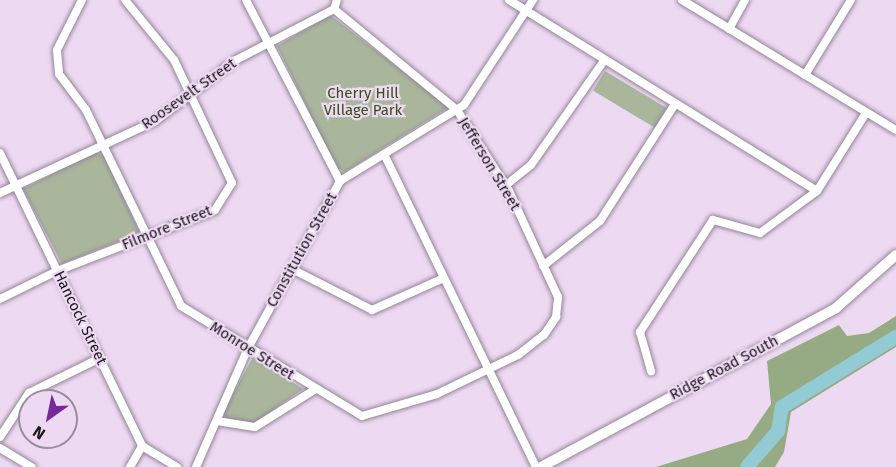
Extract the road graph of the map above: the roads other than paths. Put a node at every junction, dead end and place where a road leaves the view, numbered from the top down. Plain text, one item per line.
1 (82, 0) edge
2 (125, 0) edge
3 (246, 0) edge
4 (337, 0) edge
5 (509, 0) edge
6 (533, 0) edge
7 (682, 0) edge
8 (745, 0) edge
9 (850, 0) edge
10 (334, 9) junction
11 (526, 10) junction
12 (729, 28) junction
13 (271, 40) junction
14 (603, 62) junction
15 (805, 75) junction
16 (190, 94) junction
17 (675, 104) junction
18 (457, 110) junction
19 (866, 113) junction
20 (896, 130) edge
21 (103, 145) junction
22 (0, 153) edge
23 (384, 154) junction
24 (340, 181) junction
25 (16, 184) junction
26 (506, 186) junction
27 (817, 191) junction
28 (0, 193) edge
29 (147, 236) junction
30 (896, 255) edge
31 (543, 266) junction
32 (292, 268) junction
33 (57, 271) junction
34 (444, 278) junction
35 (0, 299) edge
36 (248, 348) junction
37 (100, 358) junction
38 (489, 369) junction
39 (651, 371) dead end
40 (314, 390) junction
41 (217, 421) junction
42 (0, 437) edge
43 (142, 446) junction
44 (0, 448) edge
45 (32, 467) edge
46 (130, 467) edge
47 (177, 467) edge
48 (195, 467) edge
49 (536, 467) edge
50 (541, 467) edge

1 - 21 street, Monroe Street
2 - 16 street
3 - 13 street
4 - 10 street
5 - 11 street
6 - 11 street, Constitution Street
7 - 12 street
8 - 12 street
9 - 15 street
10 - 13 street, Roosevelt Street
10 - 18 street, Jefferson Street
11 - 14 street
11 - 18 street, Constitution Street
12 - 15 street
13 - 16 street, Roosevelt Street
13 - 24 street
14 - 17 street
14 - 26 street
15 - 19 street
16 - 21 street, Roosevelt Street
16 - 29 street, Filmore Street
17 - 27 street
17 - 31 street
18 - 23 street, Constitution Street
18 - 26 street, Jefferson Street
19 - 20 street
19 - 27 street
21 - 25 street, Roosevelt Street
21 - 29 street, Monroe Street
22 - 25 street, Hancock Street
23 - 24 street, Constitution Street
23 - 34 street
24 - 32 street, Constitution Street
25 - 28 street, Roosevelt Street
25 - 33 street, Hancock Street
26 - 31 street, Jefferson Street
27 - 39 street
29 - 33 street, Filmore Street
29 - 36 street, Monroe Street
30 - 50 main road, Ridge Road South
31 - 38 street, Jefferson Street
32 - 34 street
32 - 36 street, Constitution Street
33 - 35 street, Filmore Street
33 - 37 street, Hancock Street
34 - 38 street
36 - 40 street, Monroe Street
36 - 41 street, Constitution Street
37 - 42 street
37 - 43 street, Hancock Street
38 - 40 street, Monroe Street
38 - 49 street
40 - 41 street
41 - 48 street, Constitution Street
43 - 46 street
43 - 47 street
44 - 45 street

